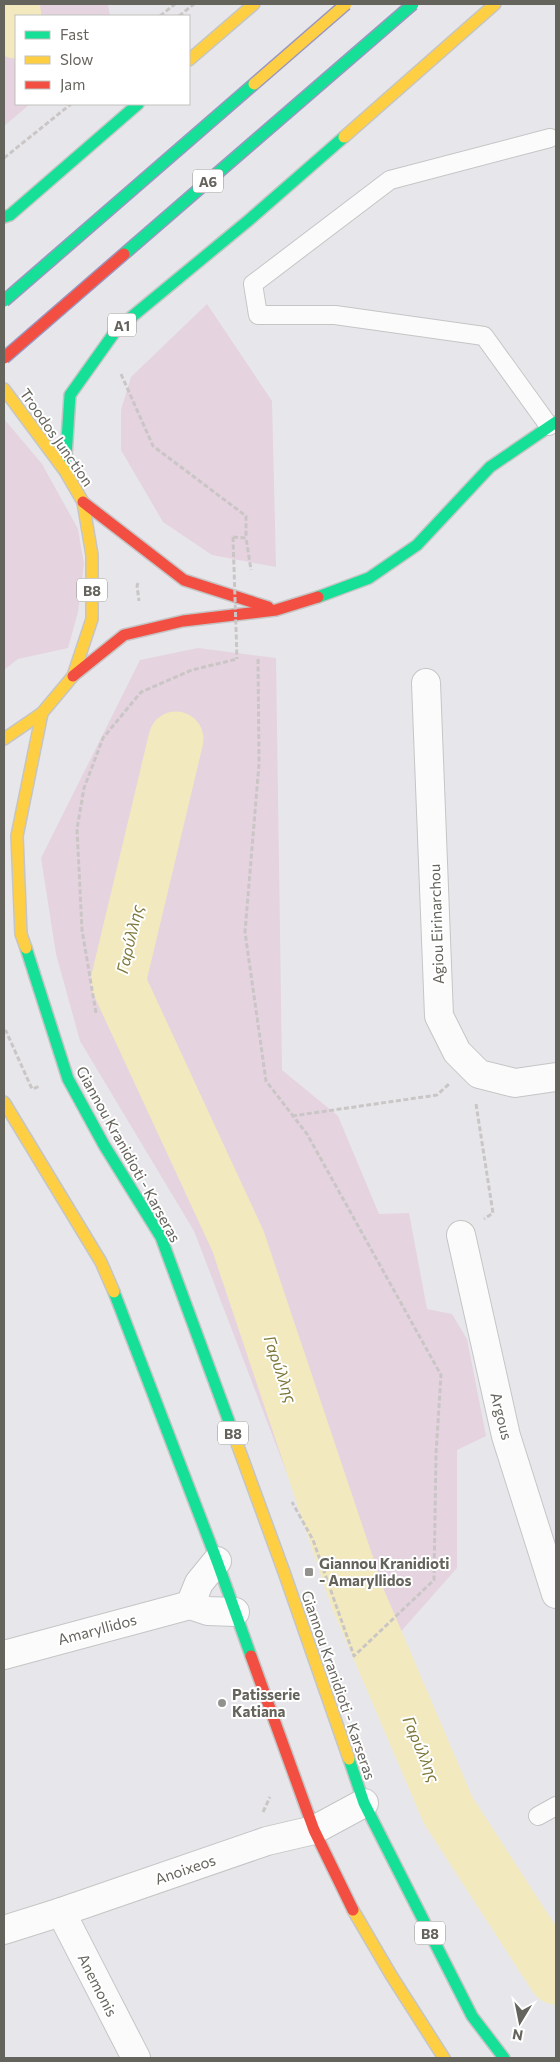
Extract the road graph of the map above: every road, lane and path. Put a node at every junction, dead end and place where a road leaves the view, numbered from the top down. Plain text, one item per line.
1 (175, 4) edge
2 (194, 4) edge
3 (254, 4) edge
4 (346, 4) edge
5 (413, 4) edge
6 (494, 4) edge
7 (161, 15) edge
8 (180, 15) edge
9 (190, 59) edge
10 (70, 105) edge
11 (137, 105) edge
12 (550, 138) dead end
13 (4, 158) edge
14 (4, 217) edge
15 (4, 301) edge
16 (4, 358) edge
17 (119, 372) dead end
18 (4, 389) edge
19 (552, 424) edge
20 (64, 471) junction
21 (83, 502) junction
22 (246, 538) junction
23 (252, 573) dead end
24 (276, 610) junction
25 (258, 659) dead end
26 (72, 676) junction
27 (426, 683) dead end
28 (42, 713) junction
29 (4, 739) edge
30 (96, 1014) dead end
31 (4, 1032) edge
32 (470, 1065) junction
33 (556, 1077) edge
34 (43, 1084) dead end
35 (4, 1102) edge
36 (476, 1105) dead end
37 (292, 1116) junction
38 (492, 1214) dead end
39 (460, 1235) dead end
40 (217, 1561) junction
41 (556, 1594) edge
42 (190, 1605) junction
43 (235, 1612) junction
44 (4, 1655) edge
45 (354, 1656) dead end
46 (364, 1803) junction
47 (556, 1806) edge
48 (538, 1816) dead end
49 (314, 1830) junction
50 (61, 1912) junction
51 (4, 1930) edge
52 (136, 2058) edge
53 (444, 2058) edge
54 (504, 2058) edge

1 - 7 path
2 - 8 path
3 - 9 main road
4 - 15 main road, bridge
5 - 16 main road, A6, bridge
6 - 20 main road, A1
10 - 13 path
11 - 14 main road
12 - 19 lane
17 - 22 path
18 - 20 main road, Troodos Junction / B8
19 - 24 main road
20 - 21 main road, Troodos Junction / B8
21 - 24 main road
21 - 26 main road, Troodos Junction / B8
22 - 23 path
22 - 30 path, bridge
24 - 26 main road
25 - 37 path
26 - 28 main road, Troodos Junction / B8
27 - 32 street, Agiou Eirinarchou
28 - 29 main road, Troodos Junction / B8
28 - 46 main road, Giannou Kranidioti - Karseras / B8
31 - 34 path
32 - 33 street, Agiou Eirinarchou
32 - 37 path
35 - 40 main road
36 - 38 path
37 - 45 path
39 - 41 street, Argous
40 - 42 street
40 - 43 main road
42 - 43 street, Amaryllidos
42 - 44 street, Amaryllidos
43 - 49 main road
46 - 49 street, Anoixeos
46 - 54 main road, Giannou Kranidioti - Karseras / B8
47 - 48 lane
49 - 50 street, Anoixeos
49 - 53 main road
50 - 51 street, Anoixeos
50 - 52 street, Anemonis

